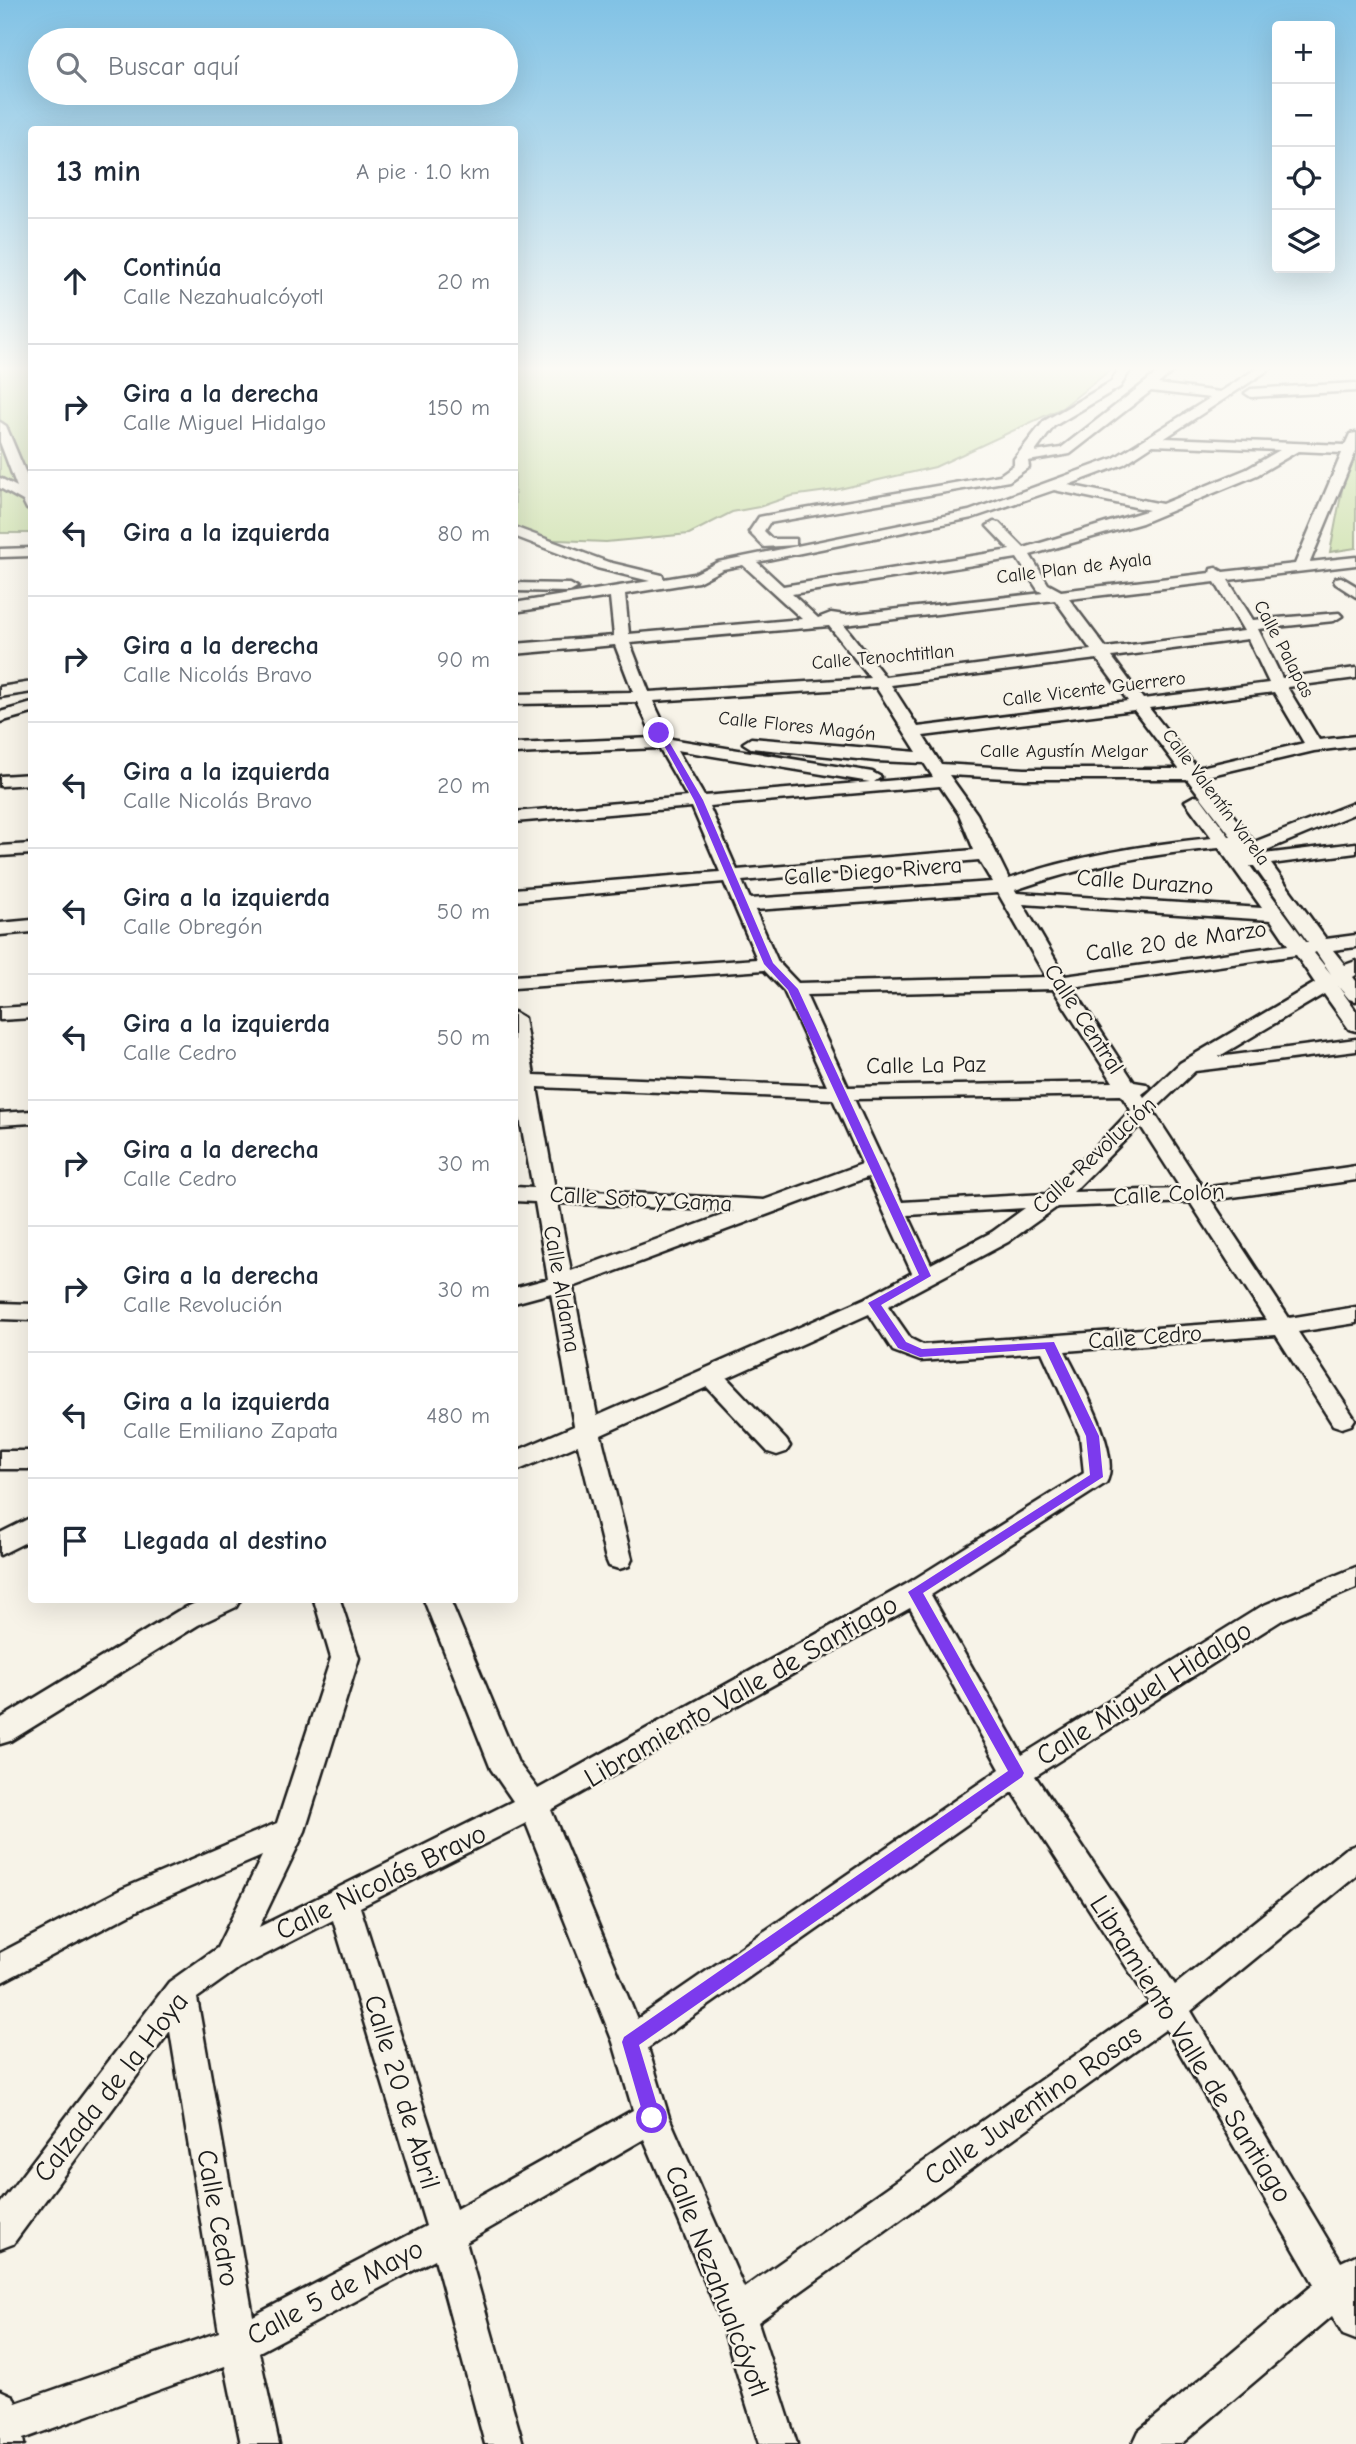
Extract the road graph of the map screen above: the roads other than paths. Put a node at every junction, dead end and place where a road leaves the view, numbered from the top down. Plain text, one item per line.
1 (987, 481) edge
2 (1066, 481) edge
3 (1230, 481) edge
4 (1337, 481) edge
5 (0, 482) edge
6 (1053, 486) junction
7 (28, 501) edge
8 (1164, 509) junction
9 (980, 511) junction
10 (764, 520) joint
11 (994, 526) dead end
12 (518, 533) edge
13 (769, 544) joint
14 (28, 552) edge
15 (0, 553) edge
16 (1021, 553) junction
17 (1356, 558) edge
18 (746, 559) junction
19 (1301, 564) junction
20 (1219, 574) junction
21 (685, 580) junction
22 (1341, 581) dead end
23 (518, 587) edge
24 (623, 591) junction
25 (780, 591) junction
26 (1049, 593) junction
27 (1356, 593) edge
28 (518, 607) edge
29 (1334, 616) dead end
30 (818, 622) junction
31 (1251, 630) junction
32 (622, 642) junction
33 (518, 649) edge
34 (1094, 655) junction
35 (1356, 673) edge
36 (881, 682) junction
37 (1278, 685) junction
38 (28, 688) edge
39 (0, 692) edge
40 (643, 696) junction
41 (518, 699) edge
42 (1130, 705) junction
43 (28, 709) edge
44 (28, 716) edge
45 (0, 717) edge
46 (915, 732) junction
47 (662, 738) junction
48 (1356, 741) edge
49 (1314, 746) junction
50 (518, 748) edge
51 (936, 769) junction
52 (1172, 773) junction
53 (1193, 774) junction
54 (28, 779) edge
55 (0, 781) edge
56 (909, 783) junction
57 (698, 800) junction
58 (1356, 807) edge
59 (518, 817) edge
60 (1356, 848) edge
61 (28, 849) edge
62 (0, 851) edge
63 (1242, 852) junction
64 (985, 854) junction
65 (729, 875) junction
66 (1007, 892) junction
67 (518, 895) edge
68 (745, 905) junction
69 (1277, 915) junction
70 (28, 926) edge
71 (0, 929) edge
72 (1356, 941) edge
73 (1309, 946) junction
74 (769, 964) junction
75 (1341, 976) edge
76 (518, 982) edge
77 (1059, 983) junction
78 (793, 989) junction
79 (1356, 995) edge
80 (28, 1012) edge
81 (0, 1014) edge
82 (1356, 1025) edge
83 (1356, 1045) edge
84 (518, 1059) edge
85 (1187, 1068) junction
86 (520, 1079) edge
87 (1170, 1085) junction
88 (1129, 1088) junction
89 (841, 1093) junction
90 (1143, 1109) junction
91 (28, 1117) edge
92 (0, 1119) edge
93 (876, 1166) junction
94 (1356, 1173) edge
95 (518, 1194) edge
96 (545, 1194) junction
97 (1198, 1195) junction
98 (1052, 1200) junction
99 (768, 1205) junction
100 (896, 1209) junction
101 (925, 1276) junction
102 (561, 1283) junction
103 (518, 1295) edge
104 (874, 1303) junction
105 (0, 1311) edge
106 (28, 1312) edge
107 (1356, 1315) edge
108 (1283, 1327) junction
109 (1049, 1344) junction
110 (711, 1376) junction
111 (1342, 1419) dead end
112 (587, 1430) junction
113 (777, 1446) dead end
114 (0, 1460) edge
115 (28, 1460) edge
116 (518, 1460) edge
117 (28, 1529) edge
118 (0, 1545) edge
119 (619, 1559) dead end
120 (1356, 1577) edge
121 (915, 1592) junction
122 (220, 1603) edge
123 (328, 1603) edge
124 (438, 1603) edge
125 (0, 1733) edge
126 (1017, 1773) junction
127 (534, 1806) junction
128 (289, 1830) junction
129 (1356, 1858) edge
130 (343, 1902) junction
131 (228, 1958) junction
132 (0, 1969) edge
133 (180, 1992) junction
134 (1171, 2007) junction
135 (630, 2042) junction
136 (652, 2118) junction
137 (0, 2232) edge
138 (446, 2234) junction
139 (1346, 2281) edge
140 (737, 2315) junction
141 (1356, 2322) edge
142 (240, 2343) junction
143 (2, 2427) edge
144 (260, 2444) edge
145 (504, 2444) edge
146 (778, 2444) edge
147 (1152, 2444) edge

1 - 10 street
2 - 6 street
3 - 8 street
4 - 19 street
5 - 7 street
6 - 8 street
6 - 9 street
8 - 16 street
9 - 13 street
9 - 18 street
10 - 13 street
11 - 16 street
12 - 21 street
14 - 15 street
16 - 25 street
16 - 26 street
17 - 19 street, Calle Plan de Ayala
18 - 21 street
18 - 25 street, Calle Central
19 - 20 street, Calle Plan de Ayala
20 - 26 street, Calle Plan de Ayala
20 - 31 street, Calle Palapas
21 - 24 street
22 - 27 street
23 - 24 street
24 - 28 street
24 - 32 street
25 - 30 street, Calle Central
26 - 30 street, Calle Plan de Ayala
26 - 34 street, Calle Valentín Varela
29 - 31 street
30 - 32 street, Calle Plan de Ayala
30 - 36 street, Calle Central
31 - 34 street, Calle Tenochtitlan
31 - 37 street, Calle Palapas
32 - 33 street, Calle Plan de Ayala
32 - 40 street
34 - 36 street, Calle Tenochtitlan
34 - 42 street, Calle Valentín Varela
35 - 37 street, Calle Vicente Guerrero
36 - 40 street, Calle Tenochtitlan
36 - 46 street, Calle Central
37 - 42 street, Calle Vicente Guerrero
37 - 49 street, Calle Palapas
38 - 39 street
40 - 41 street, Calle Tenochtitlan
40 - 47 street
42 - 46 street, Calle Vicente Guerrero
42 - 52 street, Calle Valentín Varela
42 - 53 street, Calle Valentín Varela
43 - 45 street
44 - 45 street
46 - 51 street, Calle Central
47 - 50 street
47 - 51 street, Calle Flores Magón
47 - 56 street
47 - 57 street
48 - 49 street, Calle Agustín Melgar
49 - 53 street, Calle Agustín Melgar
51 - 52 street, Calle Agustín Melgar
51 - 56 street, Calle Agustín Melgar
51 - 64 street, Calle Central
52 - 53 street, Calle Agustín Melgar
52 - 63 street, Calle Valentín Varela
53 - 63 street, Calle Valentín Varela
54 - 55 street
56 - 57 street
57 - 59 street
57 - 65 street
58 - 63 street
60 - 63 street
61 - 62 street
63 - 66 street
63 - 69 street, Calle Valentín Varela
63 - 73 street, Calle Valentín Varela
64 - 65 street
64 - 66 street, Calle Central
65 - 67 street
65 - 68 street
66 - 68 street, Calle Diego Rivera
66 - 69 street, Calle Durazno
66 - 77 street, Calle Central
68 - 74 street
69 - 73 street, Calle Valentín Varela
70 - 71 street
72 - 73 street, Calle 20 de Marzo
73 - 75 street, Calle Valentín Varela
73 - 77 street, Calle 20 de Marzo
74 - 76 street
74 - 78 street
75 - 79 street, Calle Valentín Varela
75 - 82 street, Calle Valentín Varela
75 - 85 street, Calle Revolución
77 - 78 street, Calle 20 de Marzo
77 - 88 street, Calle Central
78 - 89 street
80 - 81 street
83 - 85 street
84 - 86 street, Calle Aldama
85 - 87 street, Calle Revolución
86 - 89 street, Calle La Paz
86 - 96 street, Calle Aldama
87 - 88 street, Calle La Paz
87 - 90 street, Calle Revolución
88 - 89 street, Calle La Paz
88 - 90 street, Calle Central
89 - 93 street
90 - 97 street, Calle Central
90 - 98 street, Calle Revolución
91 - 92 street
93 - 99 street
93 - 100 street
94 - 97 street, Calle Colón
95 - 96 street, Calle Soto y Gama
96 - 99 street, Calle Soto y Gama
96 - 102 street, Calle Aldama
97 - 98 street, Calle Colón
97 - 108 street, Calle Central
98 - 100 street, Calle Colón
98 - 101 street, Calle Revolución
99 - 102 street
100 - 101 street
101 - 104 street, Calle Revolución
102 - 103 street
102 - 112 street, Calle Aldama
104 - 109 street, Calle Cedro
104 - 110 street, Calle Revolución
105 - 106 street
107 - 108 street, Calle Cedro
108 - 109 street, Calle Cedro
108 - 111 street, Calle Central
109 - 121 street
110 - 112 street, Calle Revolución
110 - 113 street
112 - 116 street, Calle Revolución
112 - 119 street, Calle Aldama
114 - 115 street
117 - 118 street
120 - 126 street, Calle Miguel Hidalgo
121 - 126 street, Libramiento Valle de Santiago
121 - 127 street, Libramiento Valle de Santiago
122 - 125 street
123 - 128 street, Calzada de la Hoya
124 - 127 street
126 - 134 street, Libramiento Valle de Santiago
126 - 135 street, Calle Miguel Hidalgo
127 - 130 street, Calle Nicolás Bravo
127 - 135 street, Calle Nezahualcóyotl
128 - 131 street, Calzada de la Hoya
128 - 132 street
129 - 134 street, Calle Juventino Rosas
130 - 131 street, Calle Nicolás Bravo
130 - 138 street, Calle 20 de Abril
131 - 133 street, Calzada de la Hoya
133 - 137 street, Calzada de la Hoya
133 - 142 street, Calle Cedro
134 - 139 street, Libramiento Valle de Santiago
134 - 140 street, Calle Juventino Rosas
135 - 136 street, Calle Nezahualcóyotl
136 - 138 street, Calle 5 de Mayo
136 - 140 street, Calle Nezahualcóyotl
138 - 142 street, Calle 5 de Mayo
138 - 145 street, Calle 20 de Abril
139 - 141 street, Libramiento Valle de Santiago
139 - 147 street
140 - 146 street, Calle Nezahualcóyotl
142 - 143 street, Calle 5 de Mayo
142 - 144 street, Calle Cedro

